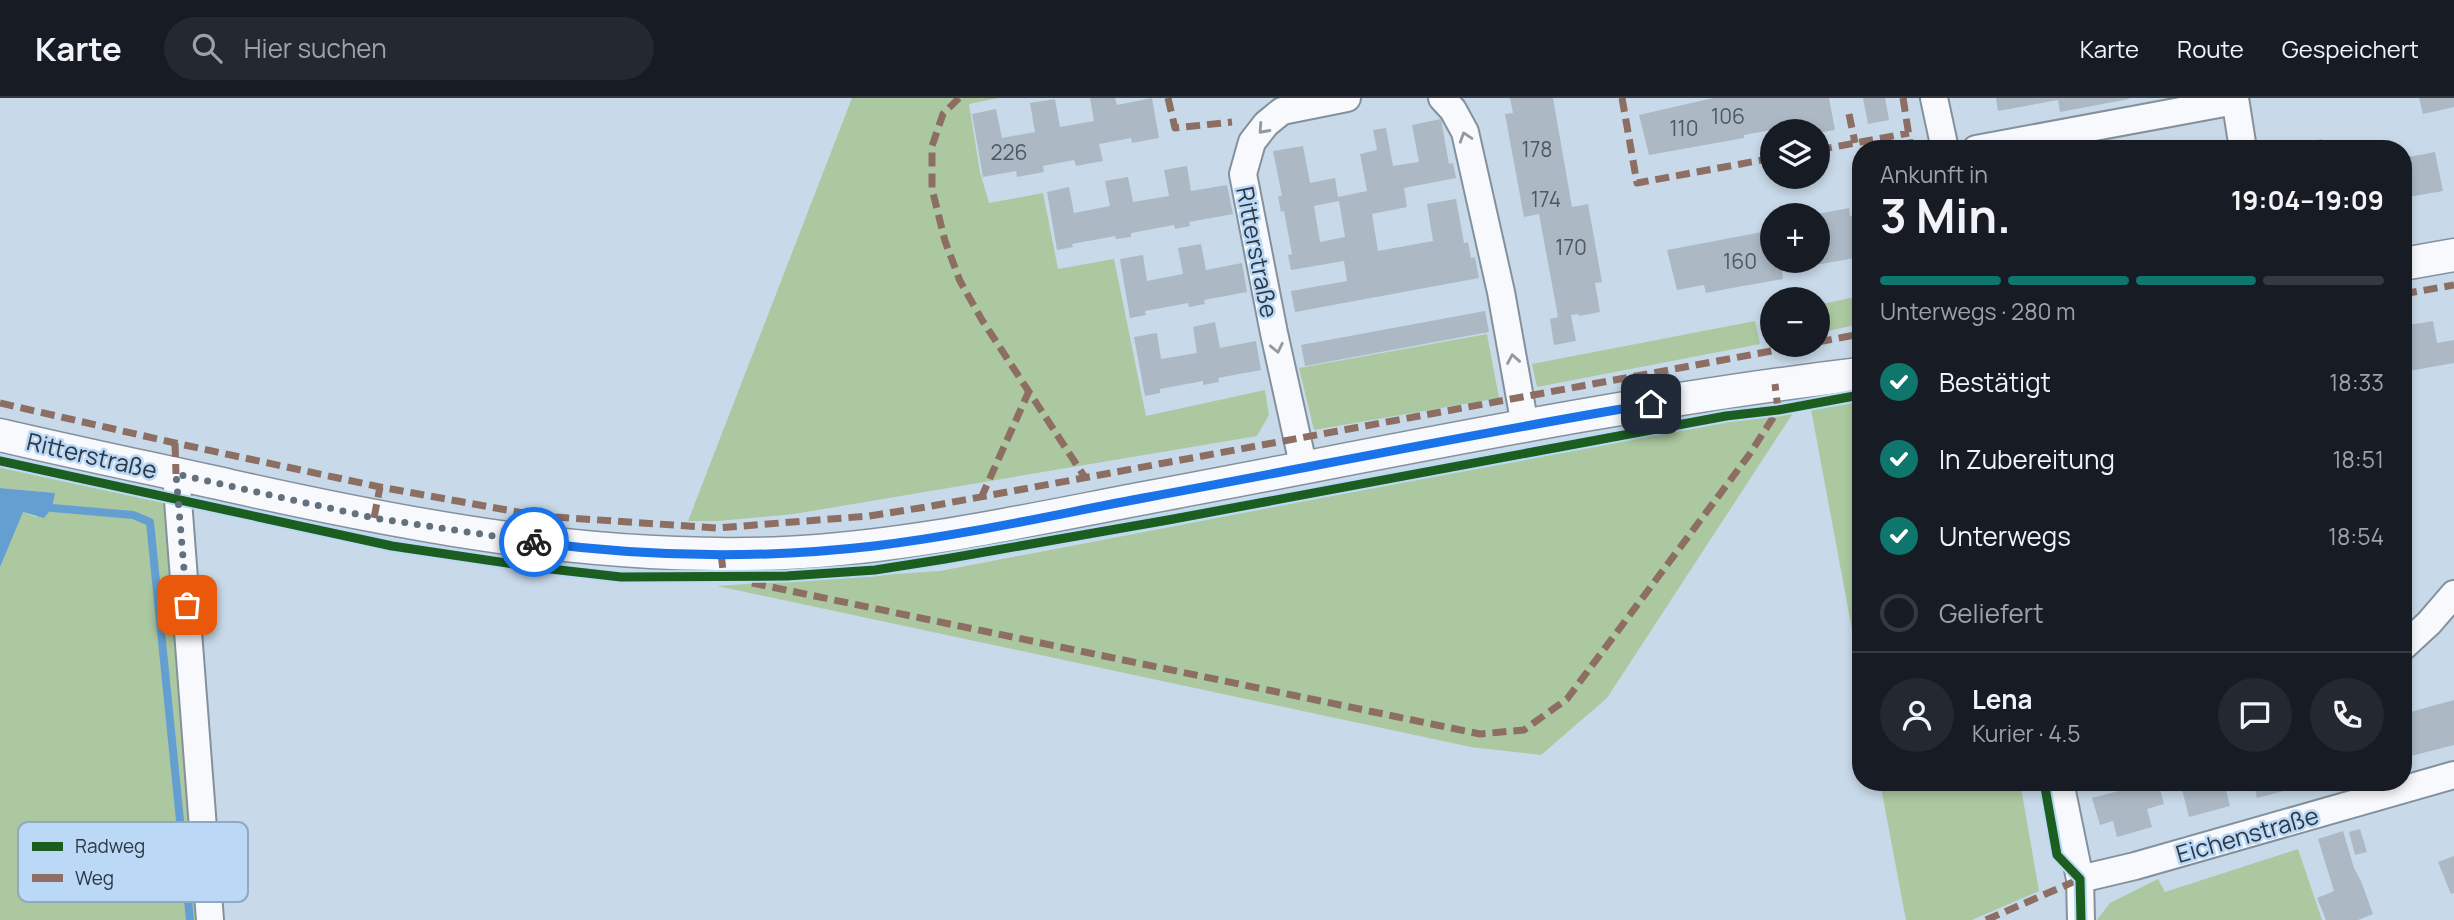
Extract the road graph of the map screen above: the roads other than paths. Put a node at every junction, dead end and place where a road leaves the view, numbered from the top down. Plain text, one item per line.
1 (1347, 98) edge
2 (1442, 98) edge
3 (1934, 98) edge
4 (2235, 99) edge
5 (1943, 140) edge
6 (2023, 140) edge
7 (2242, 140) edge
8 (2454, 255) edge
9 (2412, 262) edge
10 (1852, 356) edge
11 (1852, 375) edge
12 (1775, 384) junction
13 (1525, 426) junction
14 (0, 435) edge
15 (1304, 469) junction
16 (176, 474) junction
17 (2454, 594) edge
18 (2412, 639) edge
19 (2454, 775) edge
20 (2412, 787) edge
21 (2062, 791) edge
22 (2398, 791) edge
23 (203, 822) edge
24 (2080, 879) junction
25 (209, 902) edge
26 (210, 920) edge
27 (2081, 920) edge

1 -> 15 street, Ritterstraße
13 -> 2 street
3 - 5 street
4 - 6 street
4 - 7 street
8 - 9 main road
10 - 12 main road, Ritterstraße
11 - 12 main road, Ritterstraße
12 - 13 main road, Ritterstraße
13 - 15 main road, Ritterstraße
14 - 16 main road, Ritterstraße
15 - 16 main road, Ritterstraße
16 - 23 street
17 - 18 street
19 - 20 street, Eichenstraße
21 - 24 street
22 - 24 street, Eichenstraße
24 - 27 street
25 - 26 street

